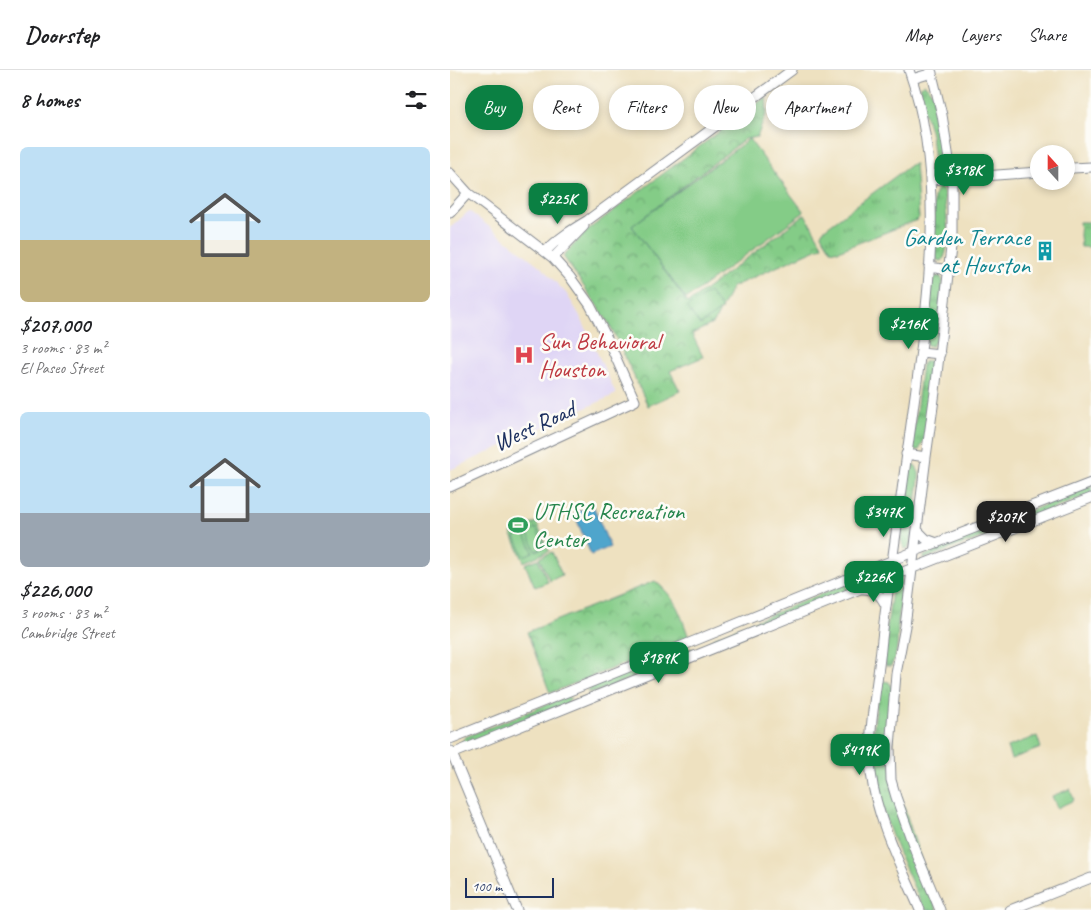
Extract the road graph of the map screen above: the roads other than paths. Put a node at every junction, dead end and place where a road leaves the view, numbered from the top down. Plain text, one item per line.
1 (792, 70) edge
2 (931, 72) edge
3 (911, 75) edge
4 (1091, 167) edge
5 (1075, 168) edge
6 (450, 173) edge
7 (1030, 173) edge
8 (952, 178) junction
9 (930, 180) junction
10 (468, 193) junction
11 (450, 214) edge
12 (549, 255) junction
13 (929, 267) junction
14 (949, 270) junction
15 (921, 352) junction
16 (940, 354) junction
17 (906, 454) junction
18 (926, 457) junction
19 (1091, 483) edge
20 (450, 487) edge
21 (1091, 498) edge
22 (996, 520) junction
23 (916, 530) junction
24 (1000, 532) junction
25 (937, 543) junction
26 (914, 552) junction
27 (893, 560) junction
28 (912, 568) junction
29 (890, 576) junction
30 (857, 590) junction
31 (886, 606) junction
32 (699, 640) junction
33 (702, 653) junction
34 (879, 672) junction
35 (896, 674) junction
36 (579, 688) junction
37 (584, 701) junction
38 (450, 739) edge
39 (451, 752) edge
40 (1091, 878) edge
41 (516, 910) edge
42 (920, 910) edge
43 (940, 910) edge
44 (1010, 910) edge

1 - 12 street
2 - 3 street
2 - 8 street
3 - 9 street
4 - 5 street
6 - 10 street
7 - 8 street
8 - 9 street
8 - 14 street
9 - 13 street
10 - 11 street
10 - 12 street
12 - 20 street, West Road
13 - 14 street
13 - 15 street
14 - 16 street
15 - 16 street
15 - 17 street
16 - 18 street
17 - 18 street
17 - 27 street
18 - 23 street
19 - 22 street
21 - 24 street
22 - 24 street
22 - 25 street
23 - 25 street
23 - 26 street
24 - 28 street
25 - 26 street
26 - 27 street
26 - 28 street
27 - 29 street
27 - 32 street
28 - 29 street
28 - 35 street
29 - 30 street
29 - 31 street
30 - 31 street
30 - 33 street
31 - 34 street
32 - 33 street
32 - 36 street
33 - 37 street
34 - 35 street
34 - 42 street
35 - 43 street
36 - 37 street
36 - 38 street
37 - 39 street
39 - 41 street
40 - 44 street

